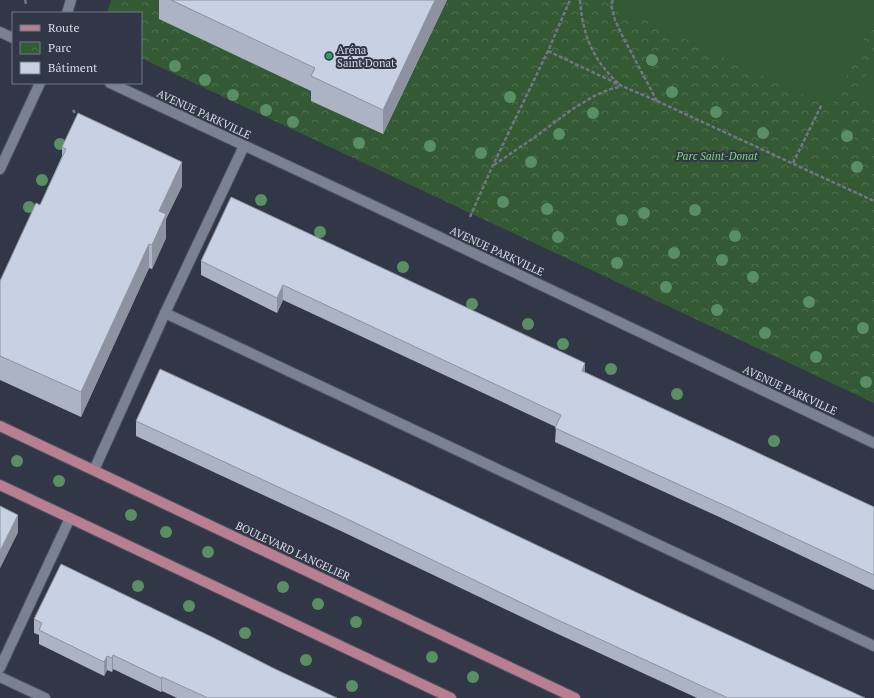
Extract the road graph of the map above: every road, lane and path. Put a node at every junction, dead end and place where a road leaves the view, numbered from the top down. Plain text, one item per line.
1 (25, 0) edge
2 (71, 0) edge
3 (570, 0) edge
4 (580, 0) edge
5 (612, 0) edge
6 (26, 4) dead end
7 (67, 12) edge
8 (0, 32) edge
9 (12, 38) edge
10 (548, 51) junction
11 (40, 84) edge
12 (112, 84) edge
13 (622, 86) junction
14 (657, 101) junction
15 (822, 104) dead end
16 (244, 146) junction
17 (793, 163) junction
18 (493, 165) junction
19 (0, 169) edge
20 (874, 201) edge
21 (470, 217) dead end
22 (165, 313) junction
23 (0, 426) edge
24 (874, 443) edge
25 (94, 470) junction
26 (0, 485) edge
27 (70, 518) junction
28 (874, 646) edge
29 (0, 668) edge
30 (0, 677) edge
31 (45, 698) edge
32 (451, 698) edge
33 (575, 698) edge

1 - 6 path
2 - 7 street
3 - 10 path
4 - 13 path
5 - 14 path
8 - 9 street
10 - 13 path
10 - 18 path
11 - 19 street
12 - 16 street, AVENUE PARKVILLE
13 - 14 path
13 - 18 path
14 - 17 path
15 - 17 path
16 - 22 street
16 - 24 street, AVENUE PARKVILLE
17 - 20 path
18 - 21 path
22 - 25 street
22 - 28 street
23 - 25 main road, BOULEVARD LANGELIER
25 - 33 main road, BOULEVARD LANGELIER
26 - 27 main road
27 - 29 street
27 - 32 main road
30 - 31 street

